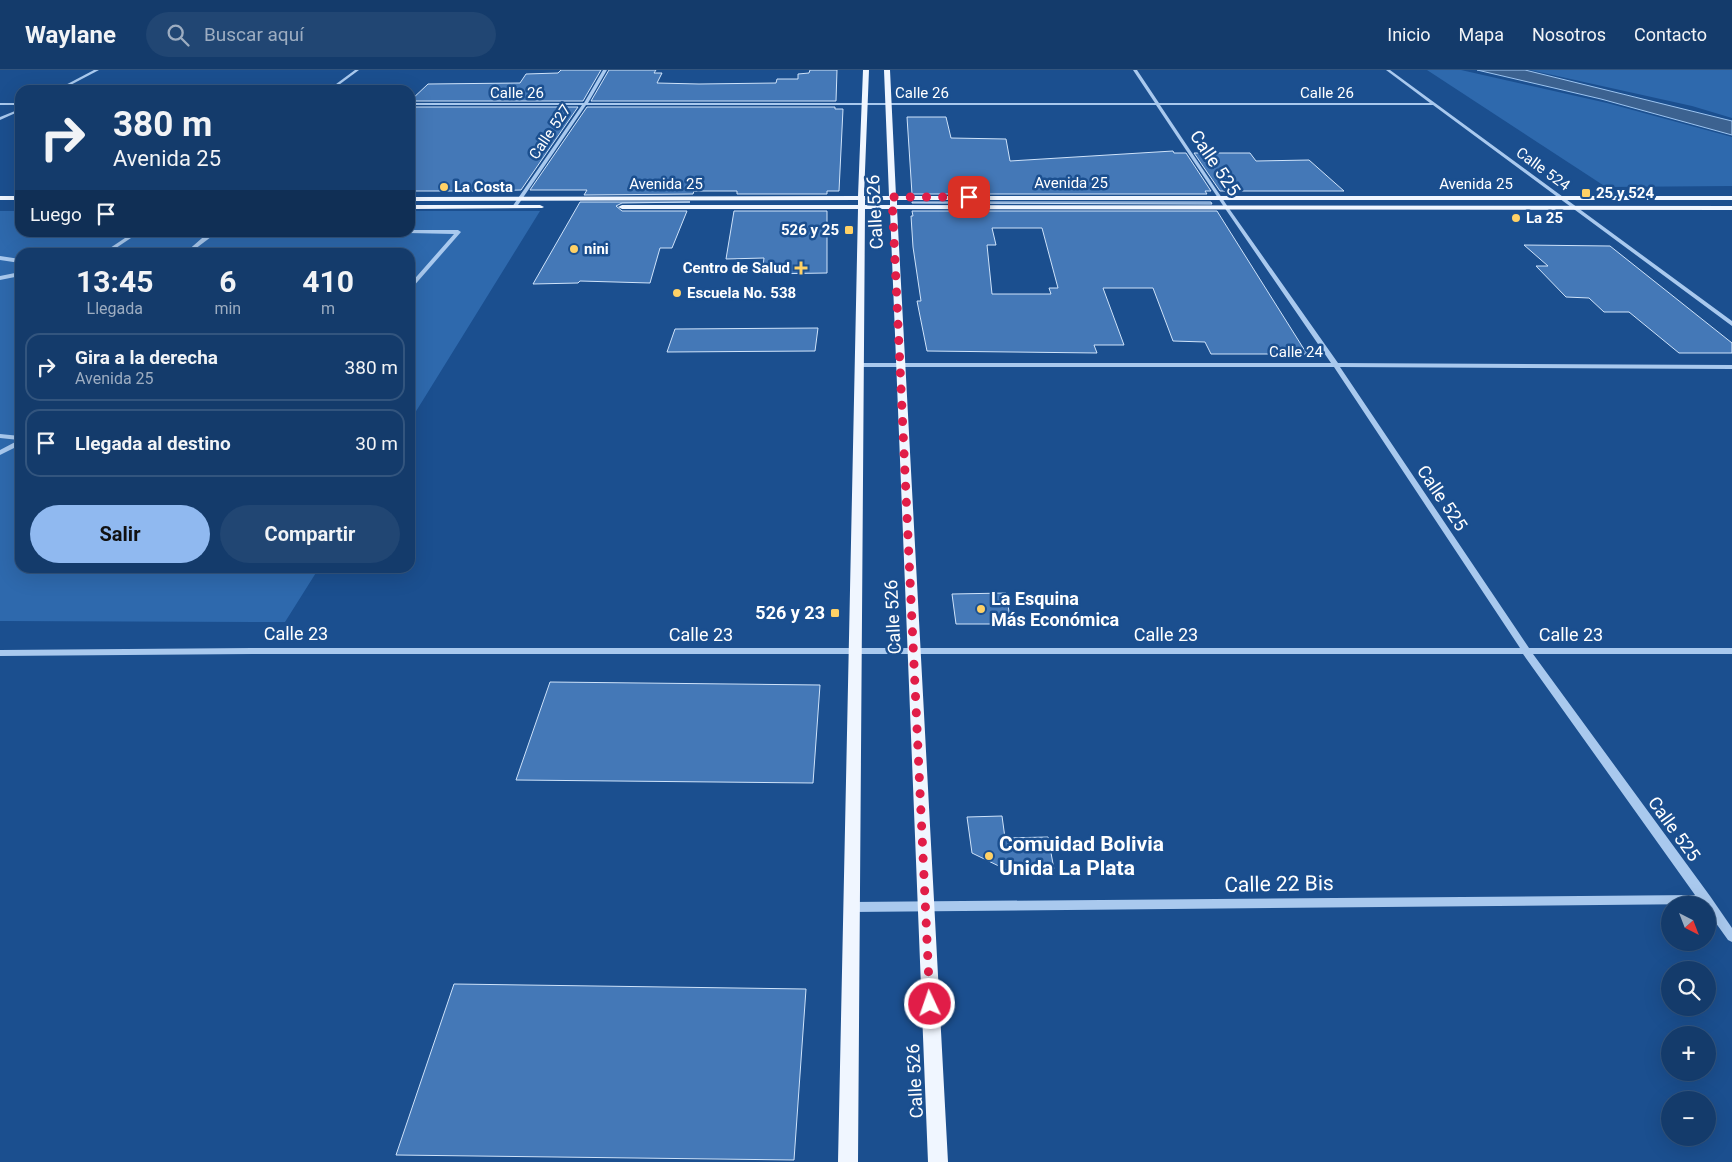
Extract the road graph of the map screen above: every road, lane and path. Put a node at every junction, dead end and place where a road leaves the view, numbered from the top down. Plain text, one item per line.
1 (97, 70) edge
2 (358, 70) edge
3 (606, 70) edge
4 (866, 70) edge
5 (887, 70) edge
6 (1135, 70) edge
7 (1388, 70) edge
8 (68, 85) edge
9 (337, 85) edge
10 (0, 104) edge
11 (15, 104) edge
12 (415, 104) edge
13 (584, 104) junction
14 (865, 104) junction
15 (889, 104) junction
16 (1158, 104) junction
17 (1434, 104) junction
18 (15, 112) edge
19 (0, 119) edge
20 (1219, 197) junction
21 (0, 198) edge
22 (15, 198) edge
23 (415, 198) edge
24 (521, 198) junction
25 (1561, 198) junction
26 (1732, 198) edge
27 (862, 202) junction
28 (893, 202) junction
29 (415, 207) edge
30 (514, 207) junction
31 (554, 207) dead end
32 (614, 207) dead end
33 (1226, 207) junction
34 (1574, 208) junction
35 (1732, 208) edge
36 (415, 232) edge
37 (130, 237) edge
38 (208, 237) edge
39 (113, 248) edge
40 (193, 248) edge
41 (0, 258) edge
42 (15, 260) edge
43 (15, 275) edge
44 (0, 278) edge
45 (415, 281) edge
46 (1732, 324) edge
47 (901, 364) junction
48 (860, 365) junction
49 (1336, 365) junction
50 (1732, 367) edge
51 (0, 436) edge
52 (15, 438) edge
53 (15, 445) edge
54 (0, 454) edge
55 (856, 651) junction
56 (914, 651) junction
57 (1526, 651) junction
58 (1732, 651) edge
59 (0, 653) edge
60 (1704, 896) edge
61 (1661, 899) edge
62 (926, 906) junction
63 (852, 907) junction
64 (1716, 914) edge
65 (1732, 937) edge
66 (848, 1162) edge
67 (938, 1162) edge

1 - 8 street
2 - 9 street
3 - 13 street, Calle 527
4 - 14 main road, Calle 526
5 - 15 main road, Calle 526
6 - 16 street, Calle 525
7 - 17 street, Calle 524
10 - 11 street
12 - 13 street, Calle 26
13 - 14 street, Calle 26
13 - 24 street, Calle 527
14 - 15 street, Calle 26
14 - 27 main road, Calle 526
15 - 16 street, Calle 26
15 - 28 main road, Calle 526
16 - 17 street, Calle 26
16 - 20 street, Calle 525
17 - 25 street, Calle 524
18 - 19 street
20 - 25 main road, Avenida 25
20 - 28 main road, Avenida 25
20 - 33 street, Calle 525
21 - 22 main road
23 - 24 main road, Avenida 25
24 - 27 main road, Avenida 25
24 - 30 street, Calle 527
25 - 26 main road, Avenida 25
25 - 34 street, Calle 524
27 - 28 main road, Avenida 25
27 - 32 main road, Avenida 25
27 - 48 main road, Calle 526
28 - 33 main road, Avenida 25
28 - 47 main road, Calle 526
29 - 30 main road
30 - 31 main road
33 - 34 main road, Avenida 25
33 - 49 street, Calle 525
34 - 35 main road, Avenida 25
34 - 46 street, Calle 524
36 - 45 street
37 - 39 street
38 - 40 street
41 - 42 street
43 - 44 street
47 - 48 street, Calle 24
47 - 49 street, Calle 24
47 - 56 main road, Calle 526
48 - 55 main road, Calle 526
49 - 50 street, Calle 24
49 - 57 street, Calle 525
51 - 52 street
53 - 54 street
55 - 56 street, Calle 23
55 - 59 street, Calle 23
55 - 63 main road, Calle 526
56 - 57 street, Calle 23
56 - 62 main road, Calle 526
57 - 58 street, Calle 23
57 - 60 street, Calle 525
61 - 62 street, Calle 22 Bis
62 - 63 street, Calle 22 Bis
62 - 67 main road, Calle 526
63 - 66 main road, Calle 526
64 - 65 street, Calle 525

